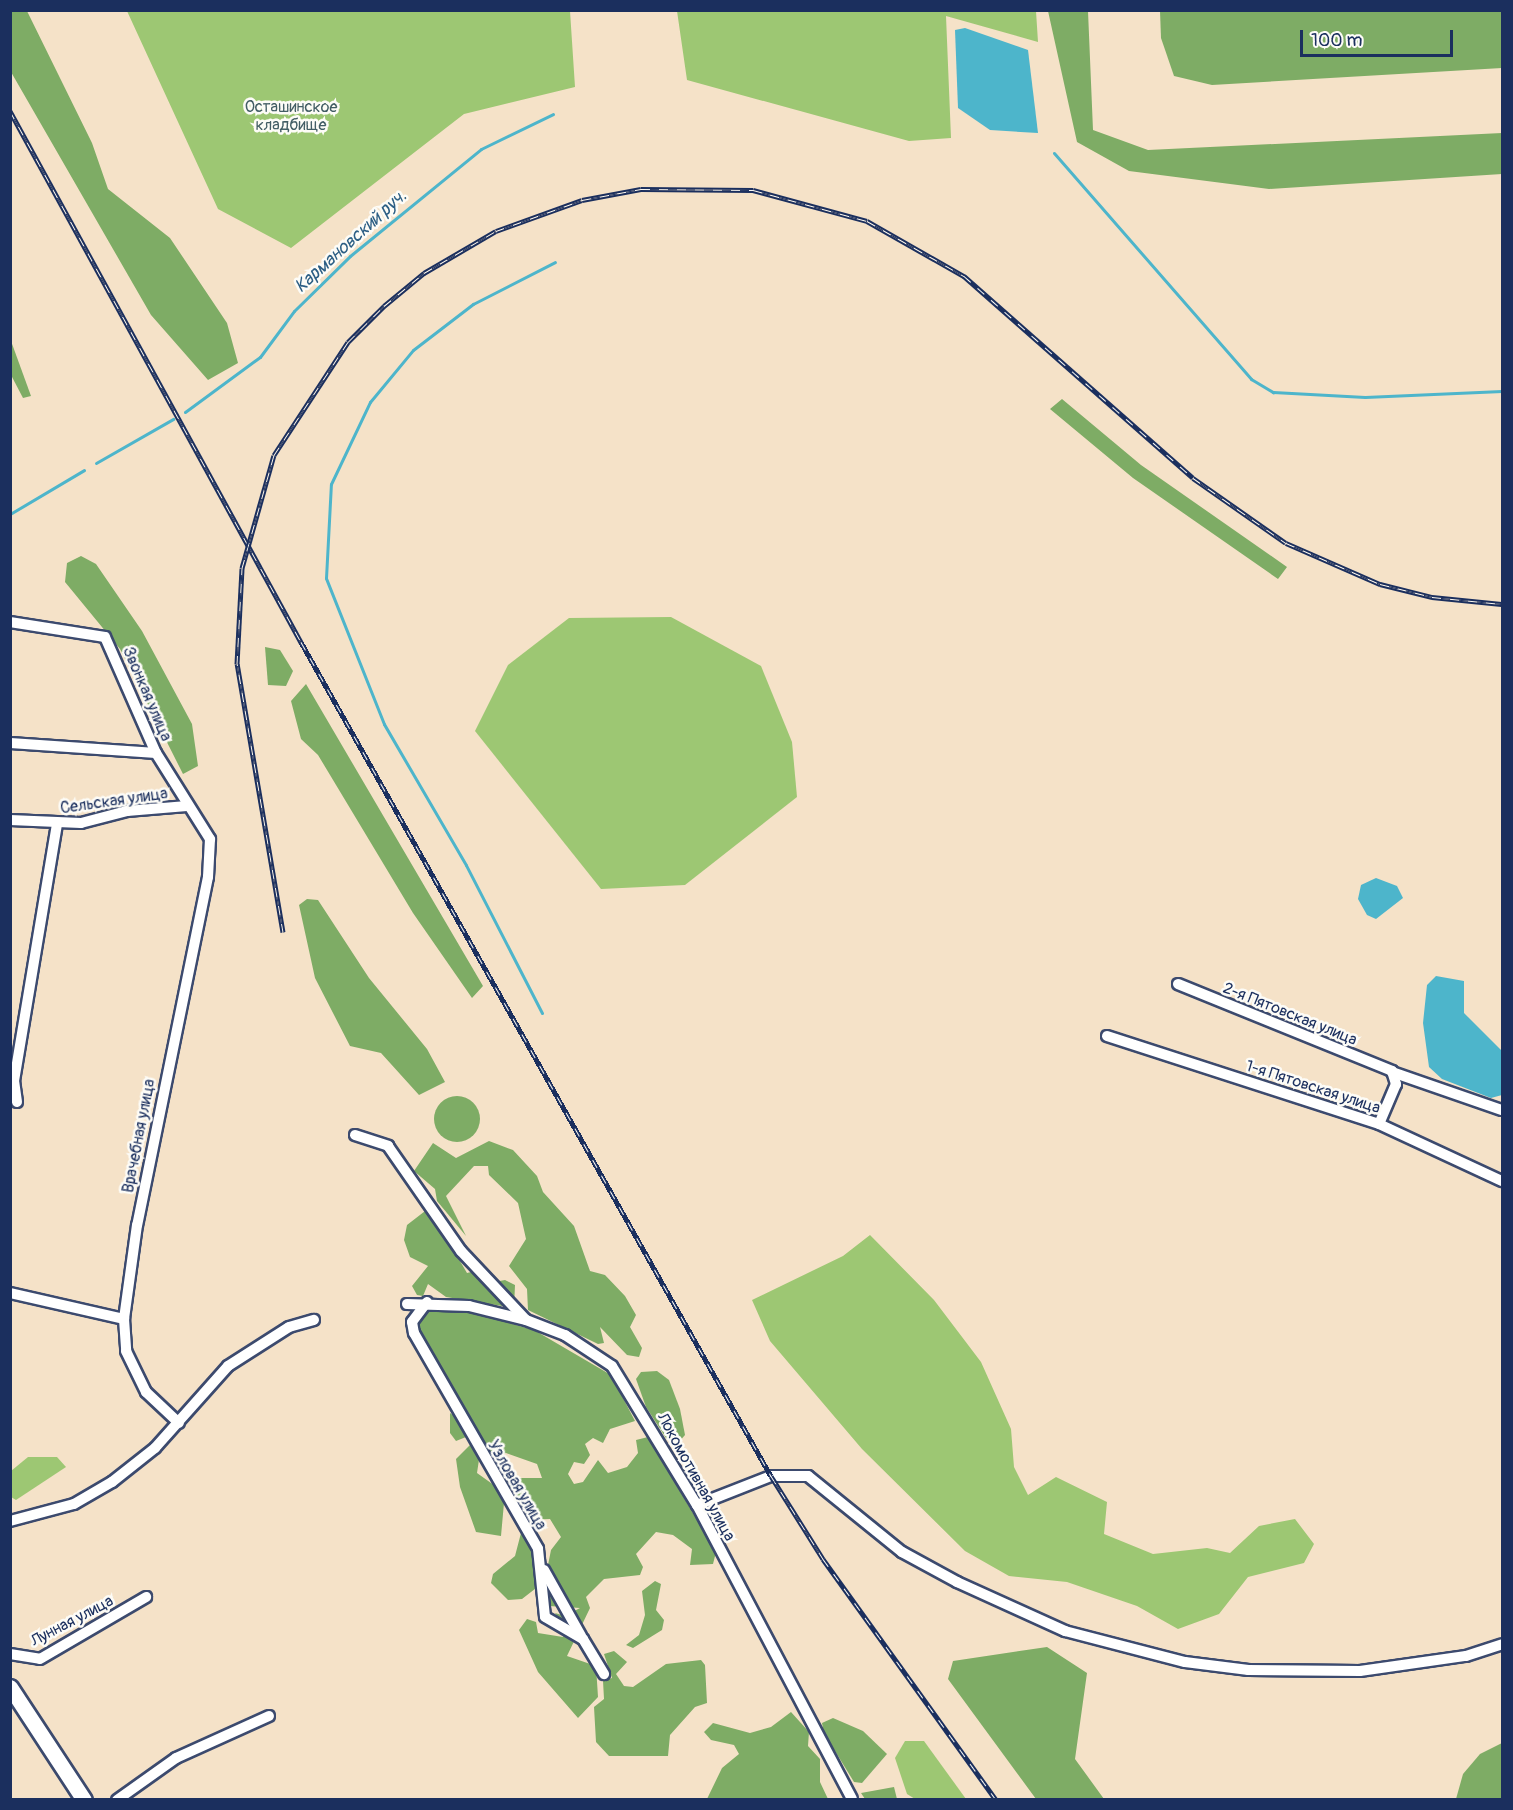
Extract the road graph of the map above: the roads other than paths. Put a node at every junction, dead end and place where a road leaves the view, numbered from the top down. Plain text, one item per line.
1 (10, 622) edge
2 (10, 743) edge
3 (156, 753) junction
4 (187, 807) junction
5 (10, 820) edge
6 (57, 824) junction
7 (1178, 984) dead end
8 (1107, 1036) dead end
9 (1392, 1071) junction
10 (17, 1102) dead end
11 (1503, 1110) edge
12 (1380, 1124) junction
13 (355, 1135) dead end
14 (1503, 1181) edge
15 (10, 1293) edge
16 (427, 1302) junction
17 (406, 1304) dead end
18 (124, 1319) junction
19 (314, 1320) dead end
20 (526, 1320) junction
21 (179, 1423) junction
22 (697, 1505) junction
23 (10, 1521) edge
24 (544, 1570) junction
25 (146, 1597) dead end
26 (583, 1639) junction
27 (1503, 1644) edge
28 (10, 1654) edge
29 (604, 1674) dead end
30 (10, 1686) edge
31 (269, 1716) dead end
32 (852, 1799) edge
33 (84, 1800) edge
34 (117, 1800) edge

1 - 3 street, Звонкая улица
2 - 3 street, Звонкая улица
3 - 4 street
4 - 6 street, Сельская улица
4 - 18 street, Врачебная улица
5 - 6 street, Сельская улица
6 - 10 street
7 - 9 street, 2-я Пятовская улица
8 - 12 street, 1-я Пятовская улица
9 - 11 street, 2-я Пятовская улица
9 - 12 street
12 - 14 street, 1-я Пятовская улица
13 - 20 street
15 - 18 street
16 - 17 street, Локомотивная улица
16 - 20 street, Локомотивная улица
16 - 24 street, Узловая улица
18 - 21 street, Врачебная улица
19 - 21 street
20 - 22 street, Локомотивная улица
21 - 23 street
22 - 27 street
22 - 32 street, Локомотивная улица
24 - 26 street
24 - 26 street, Узловая улица
25 - 28 street, Лунная улица
26 - 29 street, Узловая улица
30 - 33 main road
31 - 34 street

